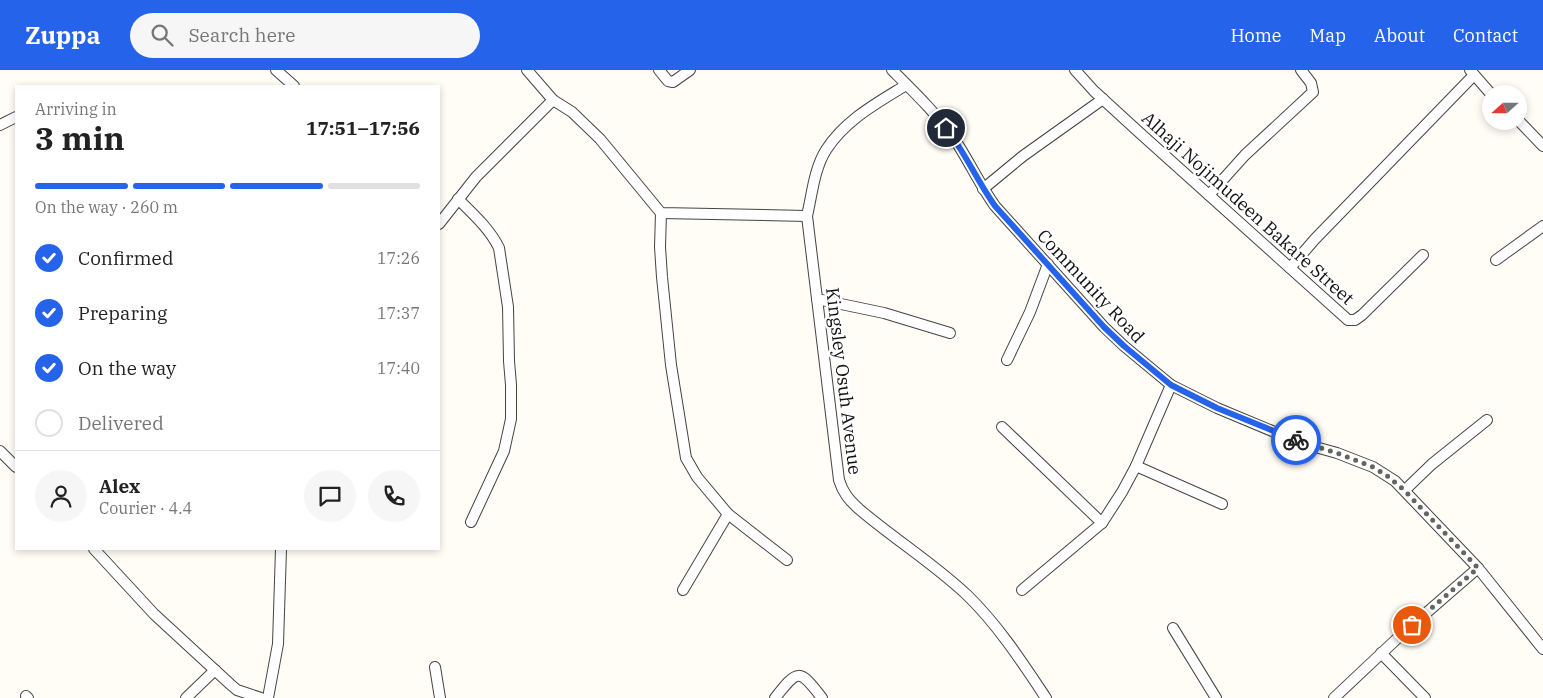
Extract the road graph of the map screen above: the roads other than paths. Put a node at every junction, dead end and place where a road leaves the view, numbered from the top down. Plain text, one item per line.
1 (276, 70) edge
2 (527, 70) edge
3 (659, 70) edge
4 (690, 70) edge
5 (892, 70) edge
6 (1076, 70) edge
7 (1301, 70) edge
8 (1472, 73) edge
9 (906, 84) junction
10 (293, 85) edge
11 (1483, 85) edge
12 (1103, 98) junction
13 (554, 100) junction
14 (15, 118) edge
15 (0, 125) edge
16 (1528, 130) edge
17 (1543, 146) edge
18 (983, 190) junction
19 (1209, 195) junction
20 (458, 199) junction
21 (442, 212) edge
22 (661, 213) junction
23 (807, 216) junction
24 (1543, 226) edge
25 (1423, 255) dead end
26 (1496, 260) dead end
27 (1048, 264) junction
28 (1290, 268) junction
29 (817, 299) junction
30 (950, 333) dead end
31 (1007, 360) dead end
32 (1171, 385) junction
33 (1487, 420) dead end
34 (1002, 427) dead end
35 (0, 451) edge
36 (15, 466) edge
37 (1136, 466) junction
38 (1404, 490) junction
39 (1222, 504) dead end
40 (728, 514) junction
41 (471, 522) dead end
42 (1102, 523) junction
43 (95, 550) edge
44 (281, 550) edge
45 (787, 560) dead end
46 (1478, 568) junction
47 (682, 590) dead end
48 (1022, 590) dead end
49 (1173, 628) dead end
50 (1543, 649) edge
51 (1381, 653) junction
52 (435, 667) dead end
53 (215, 670) junction
54 (186, 698) edge
55 (261, 698) edge
56 (268, 698) edge
57 (440, 698) edge
58 (775, 698) edge
59 (822, 698) edge
60 (1046, 698) edge
61 (1216, 698) edge
62 (1334, 698) edge
63 (1425, 698) edge

1 - 10 street
2 - 13 street
3 - 4 street
5 - 9 street, Community Road
6 - 12 street, Alhaji Nojimudeen Bakare Street
7 - 19 street
8 - 11 street
8 - 28 street
9 - 18 street, Community Road
9 - 23 street, Kingsley Osuh Avenue
12 - 18 street
12 - 19 street, Alhaji Nojimudeen Bakare Street
13 - 20 street
13 - 22 street
14 - 15 street
16 - 17 street
18 - 27 street, Community Road
19 - 28 street, Alhaji Nojimudeen Bakare Street
20 - 21 street
20 - 41 street
22 - 23 street
22 - 40 street
23 - 29 street, Kingsley Osuh Avenue
24 - 26 street
25 - 28 street, Alhaji Nojimudeen Bakare Street
27 - 31 street
27 - 32 street, Community Road
29 - 30 street
29 - 60 street, Kingsley Osuh Avenue
32 - 37 street
32 - 38 street, Community Road
33 - 38 street
34 - 42 street
35 - 36 street
37 - 39 street
37 - 42 street
38 - 46 street, Community Road
40 - 45 street
40 - 47 street
42 - 48 street
43 - 53 street
44 - 56 street
46 - 50 street, Community Road
46 - 51 street
49 - 61 street
51 - 62 street
51 - 63 street
52 - 57 street
53 - 54 street
53 - 55 street
58 - 59 street

